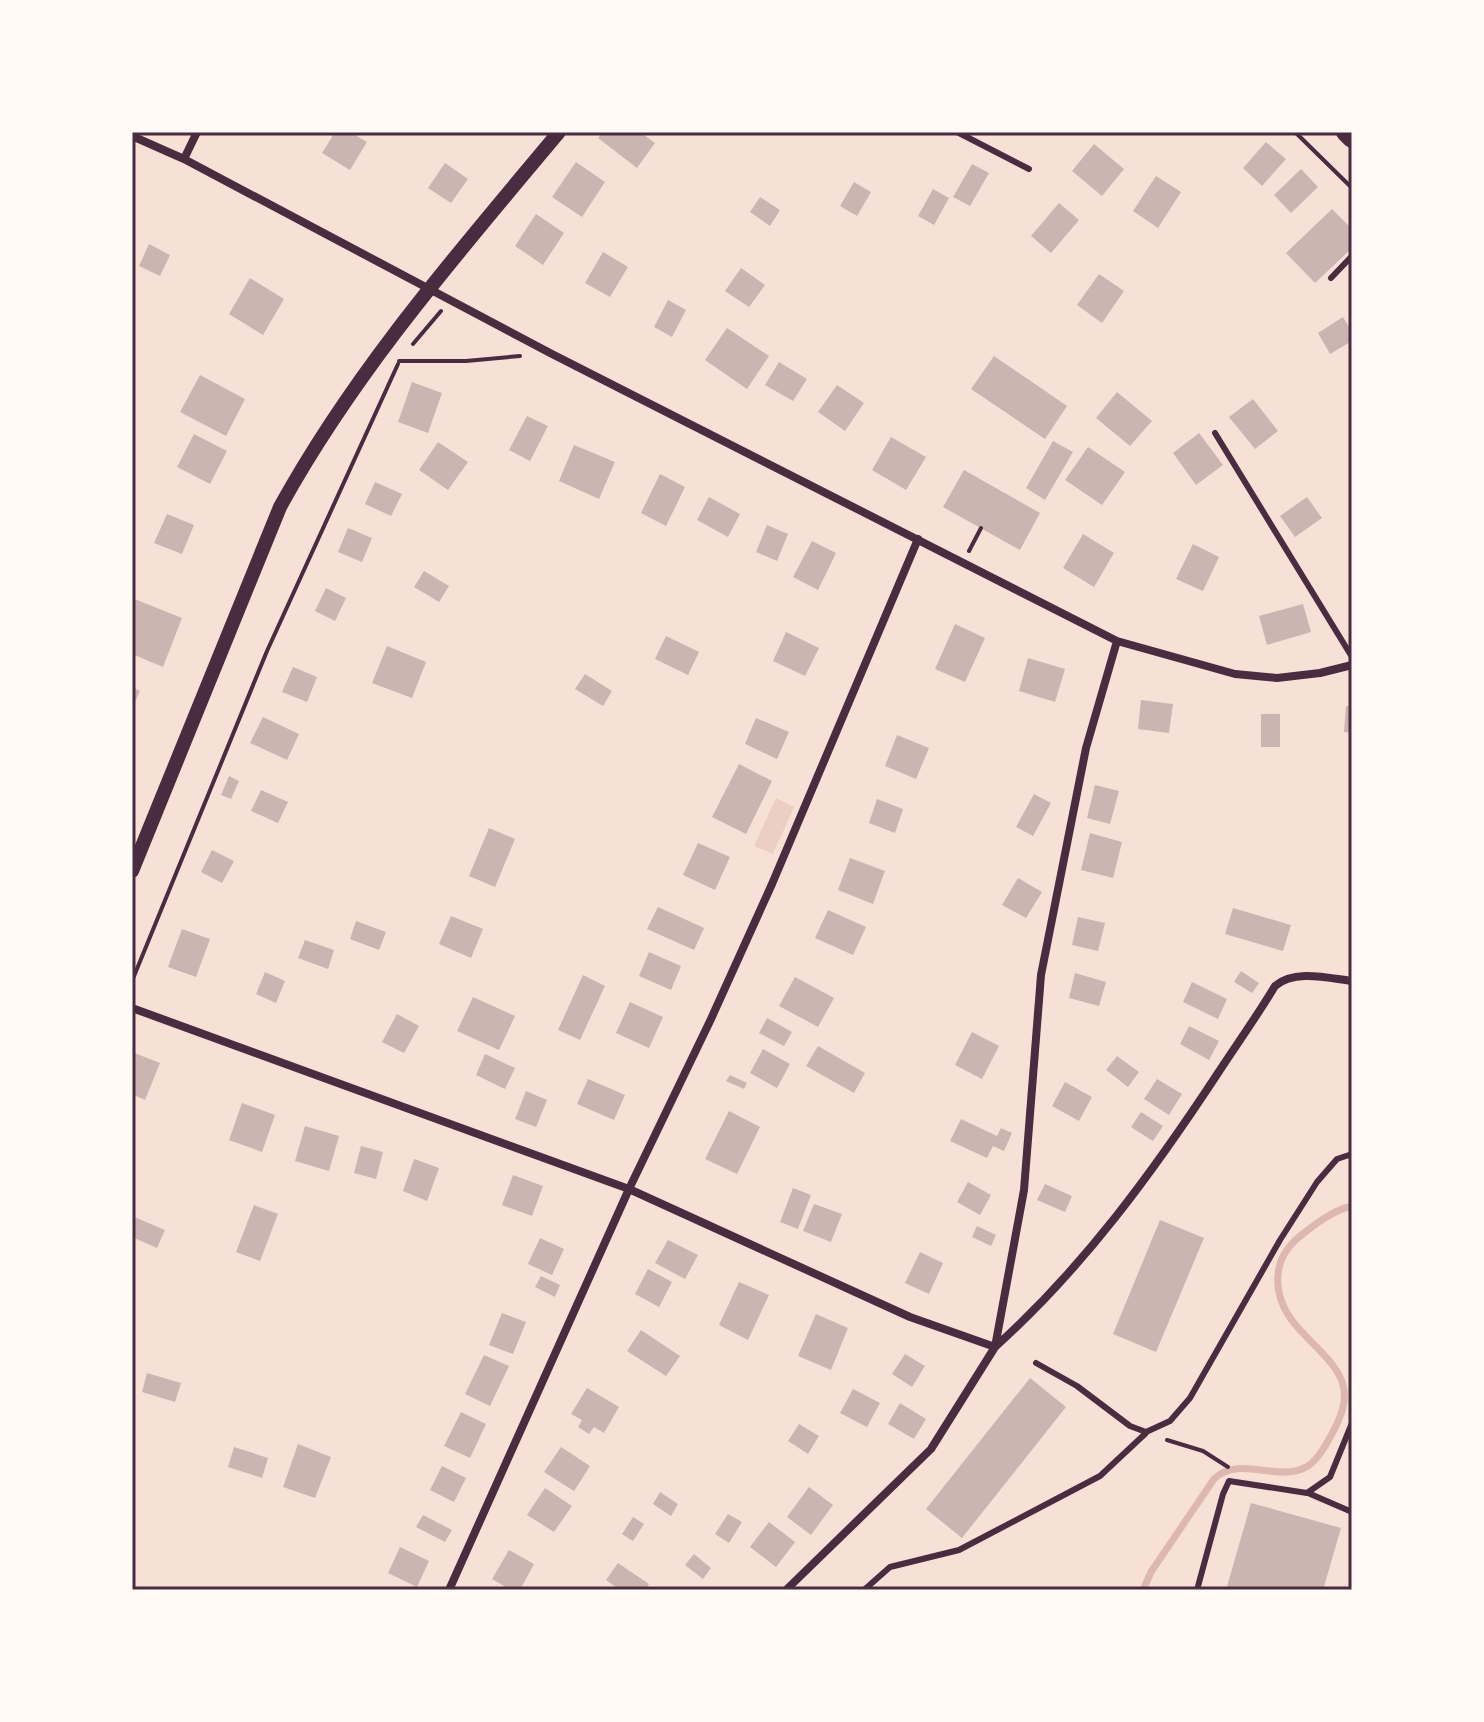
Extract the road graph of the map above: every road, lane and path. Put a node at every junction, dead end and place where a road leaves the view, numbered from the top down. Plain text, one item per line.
1 (197, 132) edge
2 (559, 132) edge
3 (957, 132) edge
4 (1295, 132) edge
5 (1346, 132) edge
6 (132, 136) edge
7 (1352, 138) edge
8 (184, 159) junction
9 (1029, 169) dead end
10 (1352, 188) edge
11 (1352, 256) edge
12 (1331, 278) dead end
13 (428, 289) junction
14 (451, 300) junction
15 (552, 354) junction
16 (399, 361) junction
17 (1215, 433) dead end
18 (981, 528) dead end
19 (918, 539) junction
20 (963, 563) junction
21 (1117, 641) junction
22 (1352, 657) edge
23 (1352, 665) edge
24 (132, 871) edge
25 (132, 981) edge
26 (1352, 981) edge
27 (132, 1008) edge
28 (1352, 1154) edge
29 (629, 1189) junction
30 (995, 1347) junction
31 (1036, 1363) dead end
32 (1352, 1423) edge
33 (1146, 1432) junction
34 (1225, 1464) dead end
35 (1307, 1493) junction
36 (1352, 1512) edge
37 (449, 1590) edge
38 (786, 1590) edge
39 (864, 1590) edge
40 (1197, 1590) edge

1 - 8 street
2 - 13 street
3 - 9 lane
4 - 10 path
5 - 7 main road
6 - 8 street
8 - 13 street
11 - 12 lane
13 - 14 street
13 - 24 street
14 - 15 street
14 - 16 path
15 - 16 path
15 - 19 street
16 - 25 path
17 - 22 lane
18 - 20 path
19 - 20 street
19 - 29 street
20 - 21 street
21 - 23 street
21 - 30 street
26 - 30 street
27 - 29 street
28 - 33 lane
29 - 30 street
29 - 37 street
30 - 38 street
31 - 33 lane
32 - 35 lane
33 - 34 path
33 - 39 lane
35 - 36 lane
35 - 40 lane

